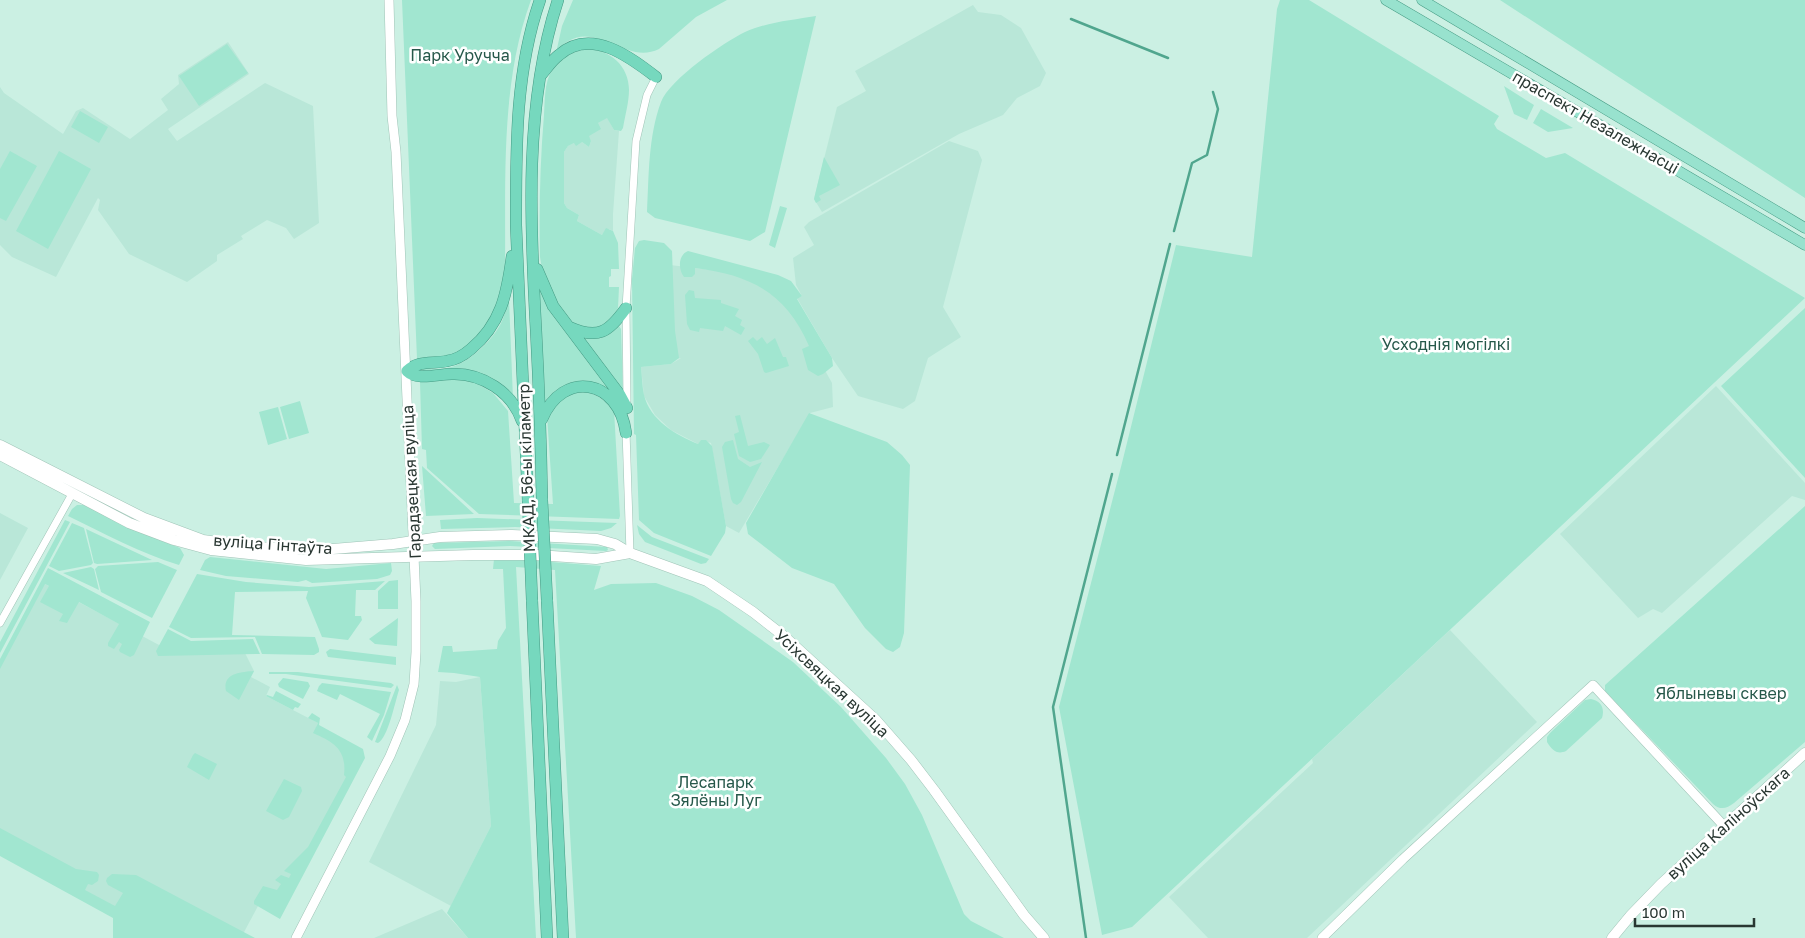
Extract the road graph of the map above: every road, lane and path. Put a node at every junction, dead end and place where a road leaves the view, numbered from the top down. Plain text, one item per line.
1 (389, 0) edge
2 (540, 0) edge
3 (558, 0) edge
4 (1386, 0) edge
5 (1422, 0) edge
6 (656, 76) joint
7 (540, 77) junction
8 (516, 225) junction
9 (1805, 228) edge
10 (1805, 245) edge
11 (532, 258) junction
12 (626, 308) junction
13 (569, 327) junction
14 (407, 370) junction
15 (627, 408) junction
16 (541, 420) junction
17 (524, 428) junction
18 (626, 433) junction
19 (0, 445) edge
20 (0, 455) edge
21 (74, 489) junction
22 (538, 536) joint
23 (414, 541) junction
24 (630, 553) junction
25 (537, 555) joint
26 (414, 556) junction
27 (0, 623) edge
28 (1805, 753) edge
29 (1724, 826) junction
30 (296, 938) edge
31 (547, 938) edge
32 (563, 938) edge
33 (1044, 938) edge
34 (1322, 938) edge
35 (1612, 938) edge

1 - 14 street, Гарадзецкая вуліца
2 - 8 highway, МКАД, 56-ы кіламетр
3 - 7 highway, МКАД, 56-ы кіламетр
4 - 10 main road, праспект Незалежнасці
5 - 9 main road, праспект Незалежнасці
6 - 7 highway
6 - 12 street
7 - 11 highway, МКАД, 56-ы кіламетр
8 - 14 highway
8 - 17 highway, МКАД, 56-ы кіламетр
11 - 13 highway
11 - 16 highway, МКАД, 56-ы кіламетр
12 - 13 highway
12 - 15 street
13 - 15 highway
14 - 17 highway
14 - 23 street, Гарадзецкая вуліца
15 - 18 street
16 - 18 highway
16 - 32 highway, МКАД, 56-ы кіламетр, bridge
17 - 31 highway, МКАД, 56-ы кіламетр, bridge
18 - 24 street
19 - 21 main road, вуліца Гінтаўта
20 - 21 main road, вуліца Гінтаўта
21 - 23 main road, вуліца Гінтаўта
21 - 26 main road, вуліца Гінтаўта
21 - 27 street
22 - 23 main road, вуліца Гінтаўта
22 - 24 main road, Усіхсвяцкая вуліца
23 - 26 street, Гарадзецкая вуліца
24 - 25 main road, Усіхсвяцкая вуліца
24 - 33 main road, Усіхсвяцкая вуліца
25 - 26 main road, вуліца Гінтаўта
26 - 30 street, Гарадзецкая вуліца
28 - 29 main road, вуліца Каліноўскага
29 - 34 street
29 - 35 main road, вуліца Каліноўскага

